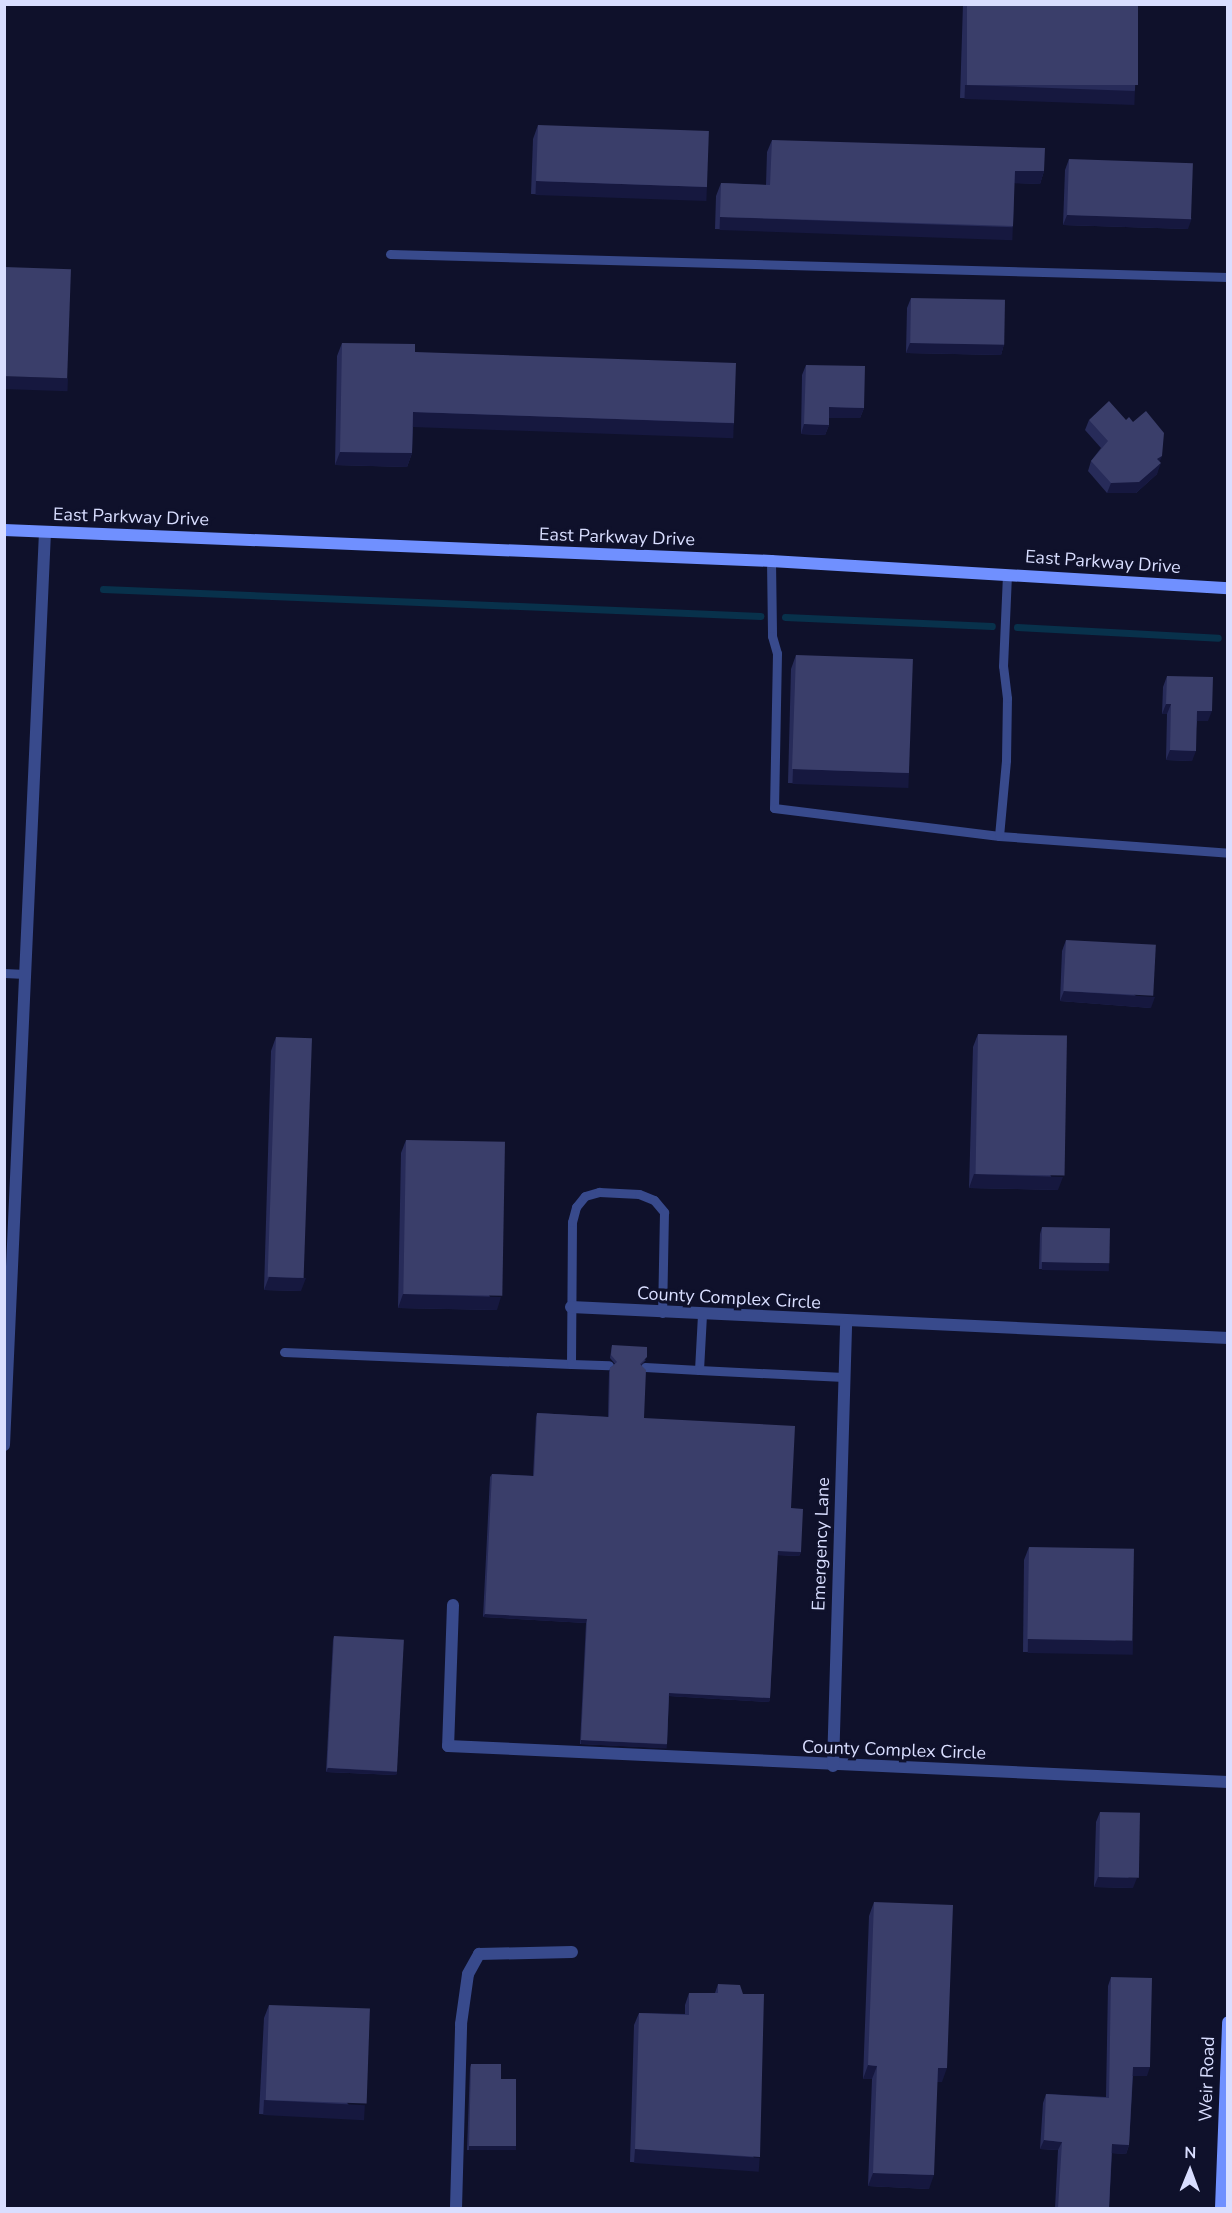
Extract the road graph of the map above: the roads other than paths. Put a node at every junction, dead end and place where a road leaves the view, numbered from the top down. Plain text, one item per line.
1 (390, 254) dead end
2 (1227, 277) edge
3 (4, 530) edge
4 (45, 532) junction
5 (771, 561) junction
6 (1007, 574) junction
7 (1227, 588) edge
8 (999, 836) junction
9 (1227, 854) edge
10 (4, 974) edge
11 (25, 974) junction
12 (10, 1176) edge
13 (571, 1307) junction
14 (662, 1312) junction
15 (702, 1315) junction
16 (846, 1323) junction
17 (1227, 1338) edge
18 (284, 1352) dead end
19 (571, 1364) junction
20 (609, 1365) edge
21 (645, 1367) edge
22 (699, 1370) junction
23 (844, 1377) junction
24 (4, 1445) edge
25 (453, 1605) dead end
26 (832, 1766) junction
27 (1227, 1782) edge
28 (572, 1952) dead end
29 (1227, 2022) edge
30 (456, 2208) edge
31 (1221, 2208) edge

1 - 2 lane
3 - 4 main road, East Parkway Drive
4 - 5 main road, East Parkway Drive
4 - 11 street
5 - 6 main road, East Parkway Drive
5 - 8 lane
6 - 7 main road, East Parkway Drive
6 - 8 lane
8 - 9 lane
10 - 11 lane
11 - 12 street
12 - 24 street
13 - 14 street, County Complex Circle
13 - 14 lane
13 - 19 lane
14 - 15 street, County Complex Circle
15 - 16 street, County Complex Circle
15 - 22 lane
16 - 17 street, County Complex Circle
16 - 23 street, Emergency Lane
18 - 19 lane
19 - 20 lane
21 - 22 lane
22 - 23 lane
23 - 26 street, Emergency Lane
25 - 26 street, County Complex Circle
26 - 27 street, County Complex Circle
28 - 30 street
29 - 31 main road, Weir Road

